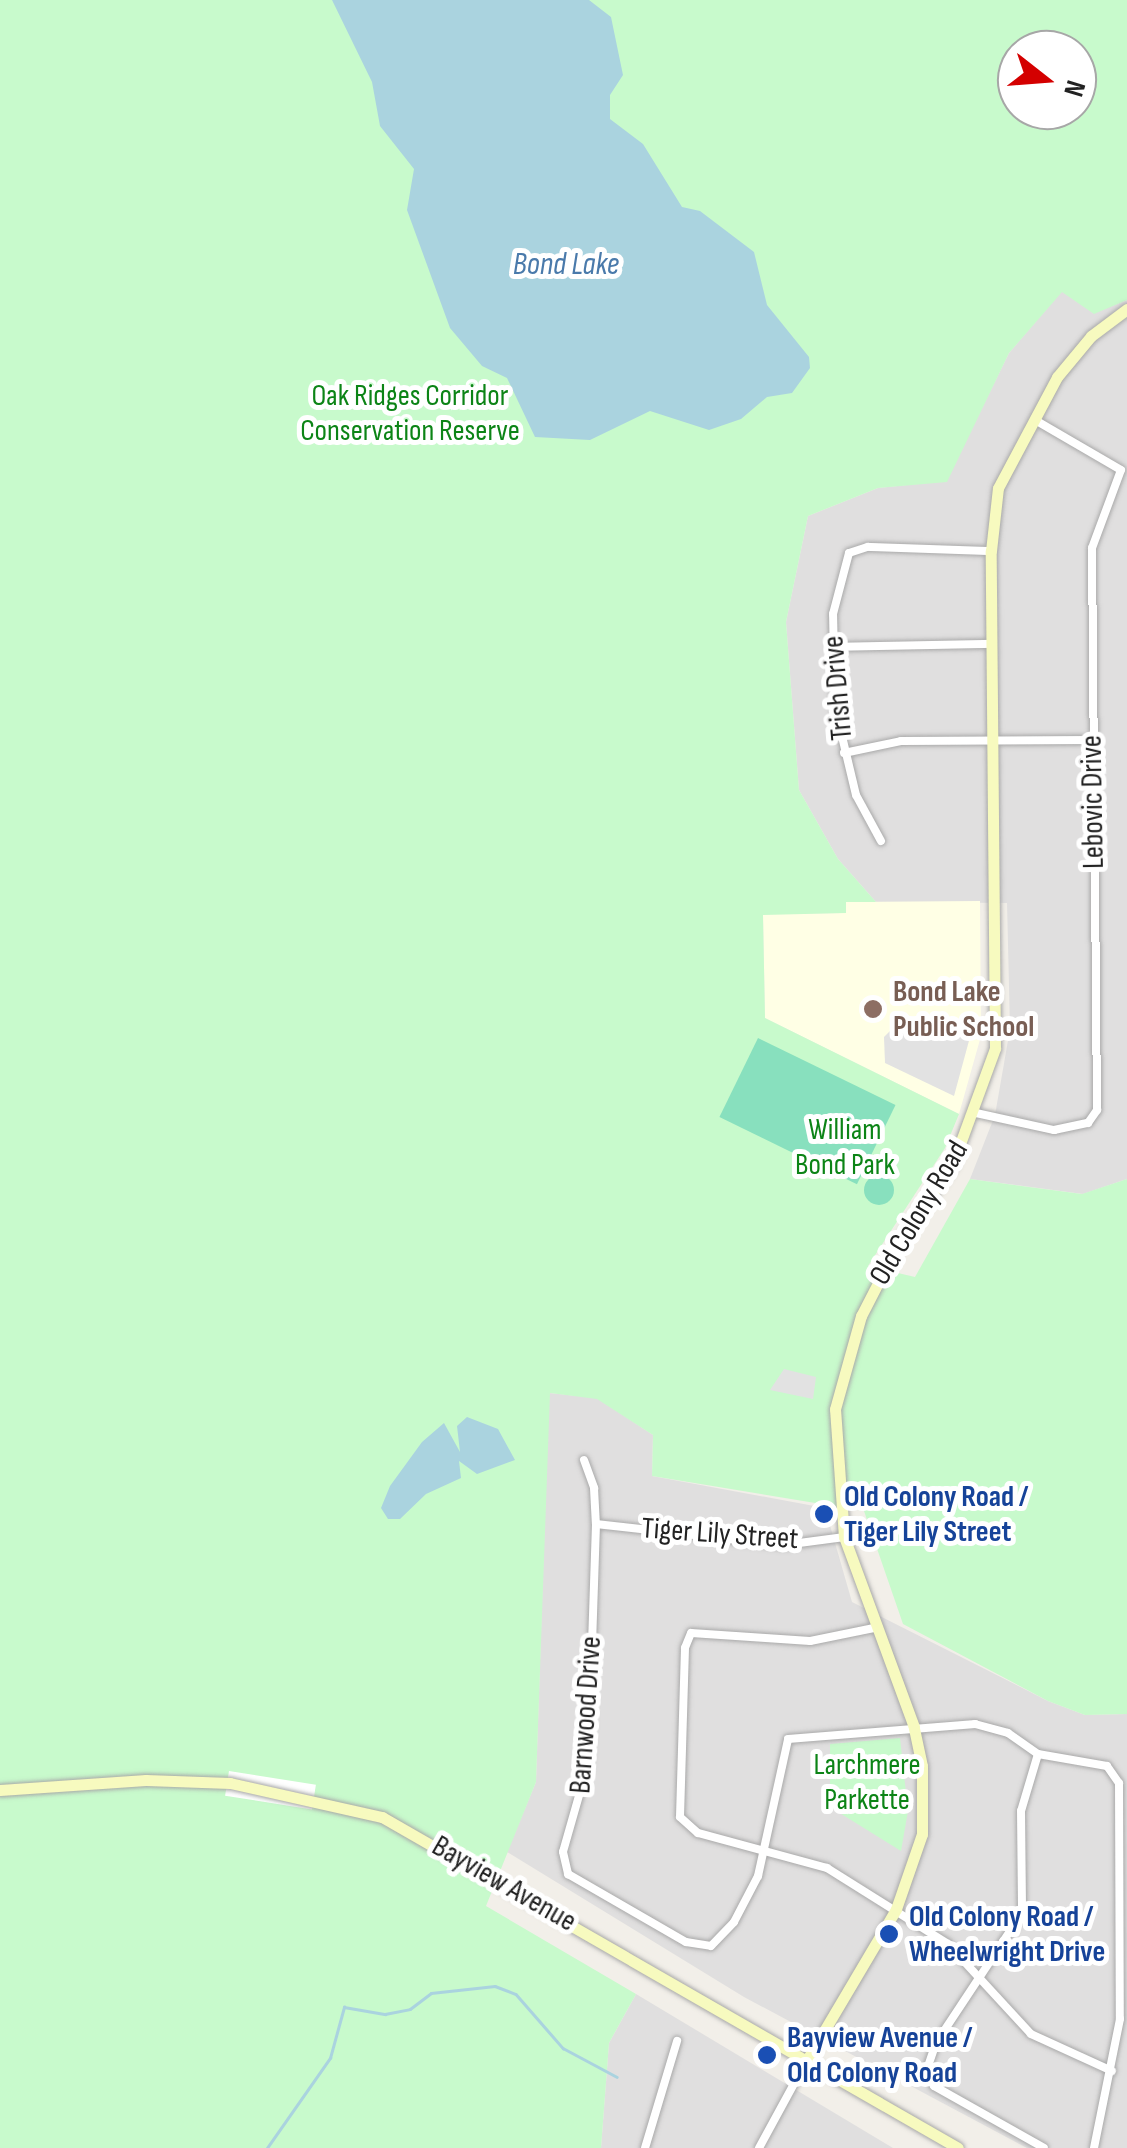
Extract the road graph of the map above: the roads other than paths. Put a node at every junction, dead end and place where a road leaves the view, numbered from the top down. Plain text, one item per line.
1 (1127, 309) edge
2 (1034, 420) junction
3 (992, 551) junction
4 (992, 644) junction
5 (832, 647) junction
6 (994, 740) junction
7 (1092, 740) junction
8 (844, 754) junction
9 (880, 841) dead end
10 (976, 1113) junction
11 (584, 1460) dead end
12 (596, 1524) junction
13 (844, 1537) junction
14 (874, 1628) junction
15 (914, 1727) junction
16 (1038, 1754) junction
17 (0, 1790) edge
18 (765, 1850) junction
19 (896, 1909) junction
20 (980, 1981) junction
21 (677, 2041) dead end
22 (808, 2058) junction
23 (1112, 2070) junction
24 (645, 2148) edge
25 (759, 2148) edge
26 (958, 2148) edge
27 (1044, 2148) edge
28 (1094, 2148) edge

1 - 2 street, Old Colony Road
2 - 3 street, Old Colony Road
2 - 7 street, Lebovic Drive
3 - 4 street, Old Colony Road
3 - 5 street, Trish Drive
4 - 5 street
4 - 6 street, Old Colony Road
5 - 8 street, Trish Drive
6 - 7 street
6 - 8 street
6 - 10 street, Old Colony Road
7 - 10 street, Lebovic Drive
8 - 9 street, Trish Drive
10 - 13 street, Old Colony Road
11 - 12 street, Barnwood Drive
12 - 13 street, Tiger Lily Street
12 - 18 street, Barnwood Drive
13 - 14 street, Old Colony Road
14 - 15 street, Old Colony Road
14 - 18 street
15 - 16 street
15 - 18 street
15 - 19 street, Old Colony Road
16 - 20 street
16 - 23 street
17 - 22 street, Bayview Avenue
18 - 19 street
19 - 20 street
19 - 22 street, Old Colony Road
20 - 23 street
20 - 27 street
21 - 24 street
22 - 25 street
22 - 26 street, Bayview Avenue
23 - 28 street

